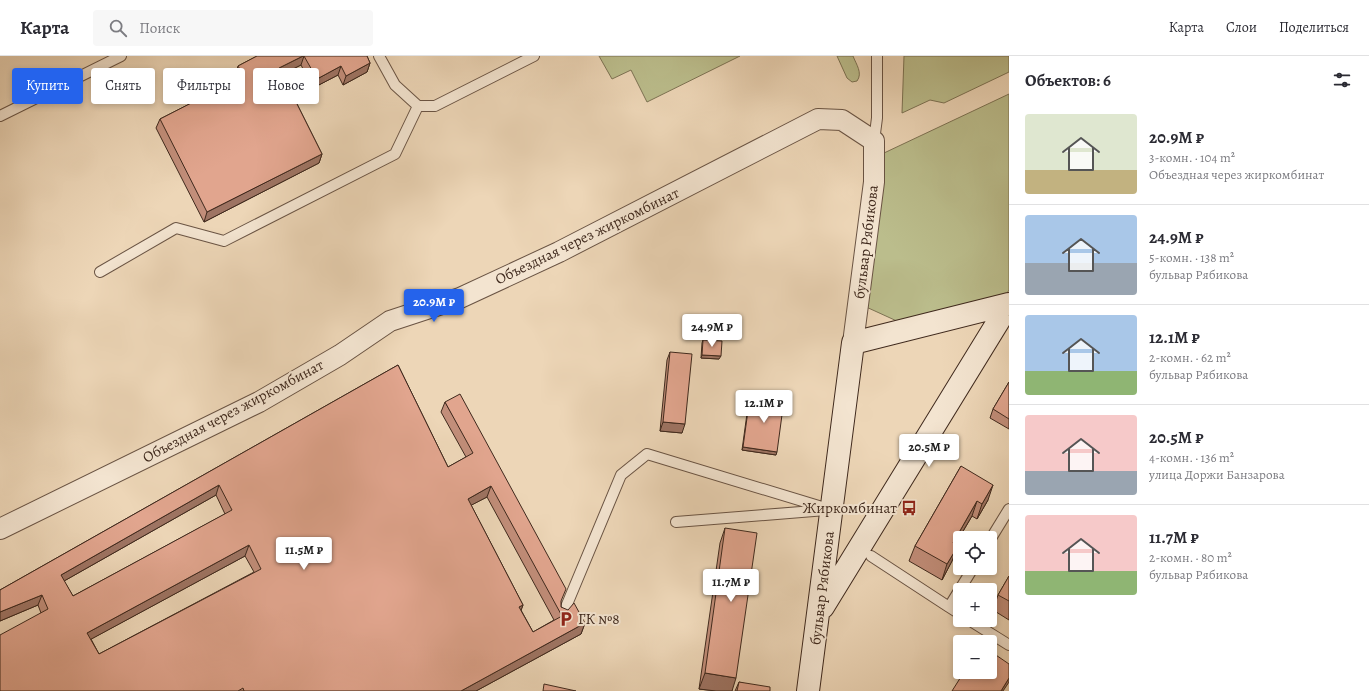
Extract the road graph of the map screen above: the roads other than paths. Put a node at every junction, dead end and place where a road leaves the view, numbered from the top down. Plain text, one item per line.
1 (121, 56) edge
2 (379, 56) edge
3 (534, 56) edge
4 (877, 56) edge
5 (418, 106) junction
6 (0, 116) edge
7 (874, 141) junction
8 (100, 272) dead end
9 (1009, 304) edge
10 (853, 343) junction
11 (1009, 509) edge
12 (832, 510) junction
13 (676, 522) dead end
14 (0, 529) edge
15 (996, 531) edge
16 (871, 556) dead end
17 (969, 575) edge
18 (949, 607) junction
19 (953, 610) edge
20 (819, 613) junction
21 (563, 614) edge
22 (980, 627) edge
23 (1009, 645) edge
24 (808, 691) edge

1 - 6 lane
2 - 5 lane
3 - 5 lane
4 - 7 lane
5 - 8 lane
7 - 10 street, бульвар Рябикова
7 - 14 street, Объездная через жиркомбинат
9 - 10 street
9 - 20 street
10 - 12 street, бульвар Рябикова
11 - 15 lane
12 - 13 lane
12 - 20 street, бульвар Рябикова
12 - 21 lane
16 - 18 lane
17 - 18 lane
18 - 19 lane
20 - 24 street, бульвар Рябикова
22 - 23 lane

